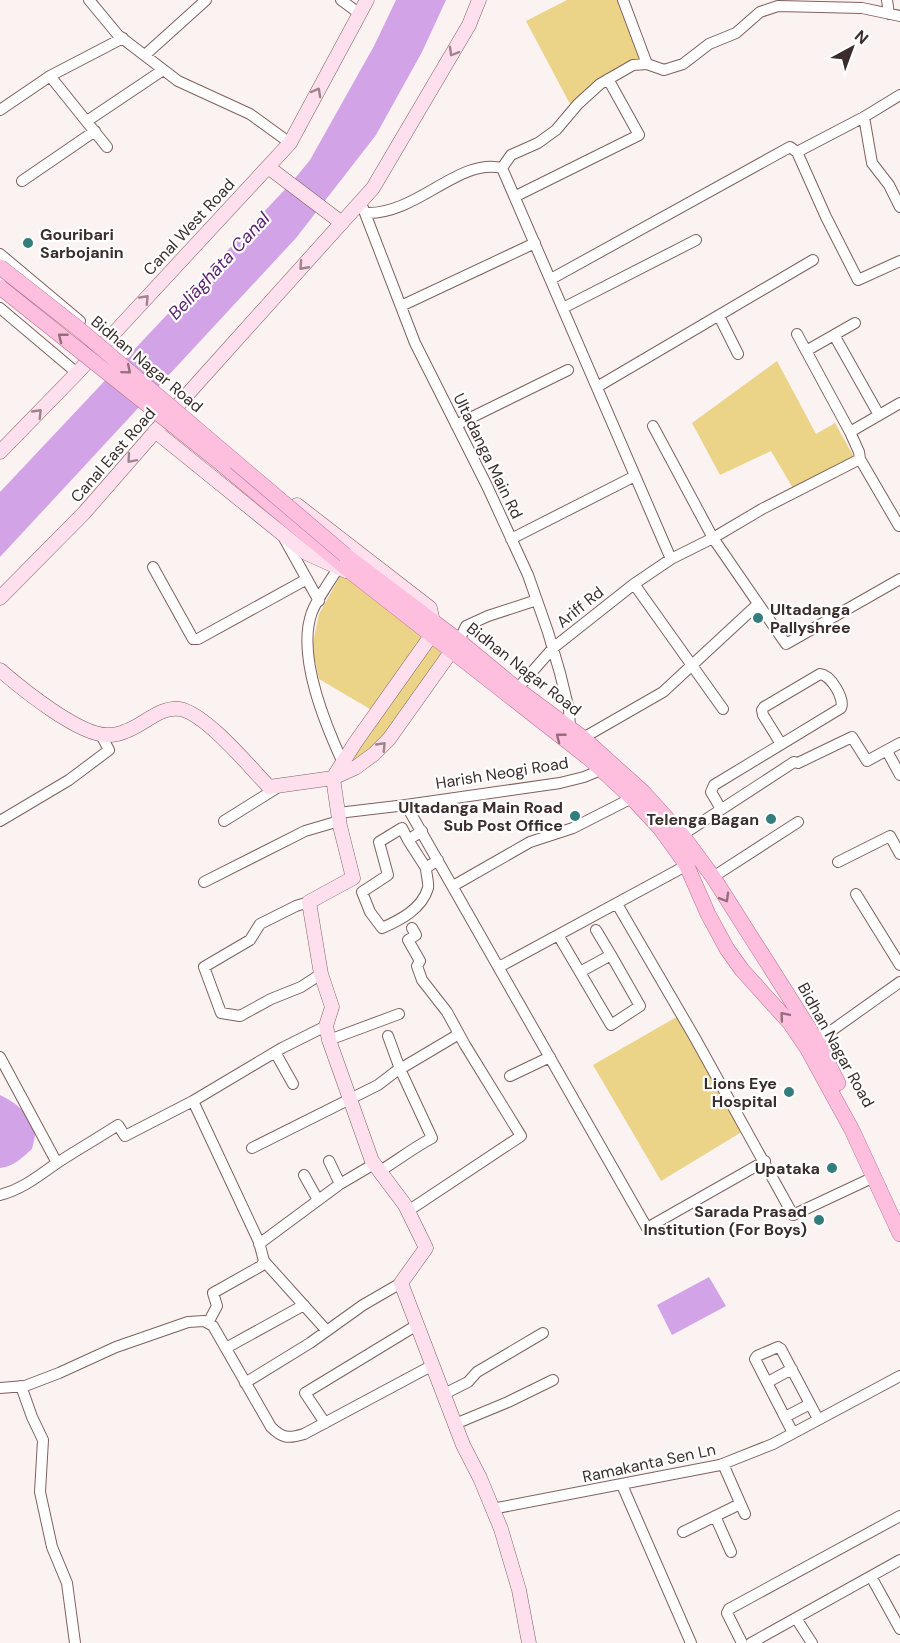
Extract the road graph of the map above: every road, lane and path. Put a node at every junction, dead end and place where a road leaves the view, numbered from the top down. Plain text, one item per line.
1 (89, 0) edge
2 (206, 0) edge
3 (341, 0) edge
4 (368, 0) edge
5 (479, 0) edge
6 (623, 0) edge
7 (887, 0) edge
8 (799, 3) edge
9 (360, 14) junction
10 (895, 15) edge
11 (123, 38) junction
12 (145, 55) junction
13 (647, 64) junction
14 (164, 70) junction
15 (50, 76) junction
16 (608, 79) junction
17 (900, 95) edge
18 (0, 110) edge
19 (864, 117) junction
20 (87, 121) junction
21 (95, 131) junction
22 (290, 143) junction
23 (107, 147) dead end
24 (797, 152) junction
25 (502, 168) junction
26 (270, 169) junction
27 (22, 181) dead end
28 (516, 196) junction
29 (900, 207) edge
30 (363, 208) junction
31 (339, 220) junction
32 (696, 240) dead end
33 (535, 243) junction
34 (0, 254) edge
35 (813, 260) dead end
36 (900, 261) edge
37 (0, 267) edge
38 (551, 279) junction
39 (0, 287) edge
40 (400, 306) junction
41 (563, 308) junction
42 (1, 310) edge
43 (719, 316) junction
44 (855, 323) dead end
45 (797, 334) dead end
46 (834, 335) junction
47 (105, 342) junction
48 (806, 351) junction
49 (738, 354) dead end
50 (568, 370) dead end
51 (77, 373) junction
52 (597, 387) junction
53 (900, 403) edge
54 (178, 405) junction
55 (879, 415) junction
56 (456, 425) junction
57 (652, 426) dead end
58 (155, 432) junction
59 (850, 432) junction
60 (0, 452) edge
61 (860, 459) junction
62 (635, 476) junction
63 (899, 525) edge
64 (281, 533) junction
65 (713, 538) junction
66 (511, 539) junction
67 (671, 559) junction
68 (344, 565) junction
69 (153, 567) dead end
70 (306, 579) junction
71 (900, 579) edge
72 (634, 584) junction
73 (0, 598) edge
74 (537, 600) junction
75 (319, 601) junction
76 (758, 604) junction
77 (434, 628) junction
78 (455, 646) junction
79 (553, 648) junction
80 (693, 665) junction
81 (0, 670) edge
82 (517, 689) junction
83 (723, 709) dead end
84 (570, 728) junction
85 (100, 734) junction
86 (583, 738) junction
87 (900, 743) edge
88 (782, 744) junction
89 (886, 751) junction
90 (343, 763) junction
91 (601, 770) junction
92 (900, 775) edge
93 (333, 778) junction
94 (280, 786) junction
95 (633, 798) junction
96 (406, 804) junction
97 (722, 809) junction
98 (338, 817) junction
99 (0, 820) edge
100 (224, 821) dead end
101 (798, 822) dead end
102 (422, 831) junction
103 (895, 834) edge
104 (681, 835) junction
105 (408, 840) junction
106 (900, 854) edge
107 (438, 860) junction
108 (691, 860) junction
109 (838, 862) dead end
110 (426, 868) junction
111 (713, 877) junction
112 (204, 882) dead end
113 (453, 886) junction
114 (856, 894) dead end
115 (309, 902) junction
116 (617, 903) junction
117 (412, 928) dead end
118 (596, 930) dead end
119 (558, 935) junction
120 (610, 955) junction
121 (900, 965) edge
122 (499, 967) junction
123 (580, 972) junction
124 (321, 974) junction
125 (900, 982) edge
126 (399, 1014) dead end
127 (326, 1026) junction
128 (459, 1034) junction
129 (388, 1036) dead end
130 (329, 1040) junction
131 (817, 1041) junction
132 (275, 1052) junction
133 (0, 1057) edge
134 (550, 1057) junction
135 (400, 1069) junction
136 (510, 1076) dead end
137 (293, 1084) dead end
138 (350, 1098) junction
139 (193, 1101) junction
140 (252, 1148) dead end
141 (329, 1161) dead end
142 (765, 1161) junction
143 (57, 1163) junction
144 (377, 1168) junction
145 (304, 1175) dead end
146 (874, 1177) junction
147 (340, 1184) junction
148 (0, 1195) edge
149 (318, 1200) junction
150 (900, 1209) edge
151 (408, 1211) junction
152 (900, 1234) edge
153 (259, 1244) junction
154 (264, 1262) junction
155 (401, 1283) junction
156 (304, 1305) junction
157 (208, 1323) junction
158 (417, 1325) junction
159 (327, 1331) junction
160 (543, 1333) dead end
161 (226, 1348) junction
162 (434, 1365) junction
163 (792, 1369) junction
164 (900, 1376) edge
165 (554, 1380) dead end
166 (768, 1382) junction
167 (245, 1383) junction
168 (21, 1386) junction
169 (0, 1387) edge
170 (444, 1394) junction
171 (810, 1404) junction
172 (785, 1417) junction
173 (818, 1419) junction
174 (326, 1423) junction
175 (455, 1424) junction
176 (793, 1433) junction
177 (723, 1464) junction
178 (622, 1485) junction
179 (492, 1509) junction
180 (715, 1516) junction
181 (900, 1516) edge
182 (683, 1532) dead end
183 (731, 1552) dead end
184 (900, 1560) edge
185 (900, 1568) edge
186 (874, 1582) junction
187 (799, 1623) junction
188 (900, 1629) edge
189 (75, 1643) edge
190 (529, 1643) edge
191 (691, 1643) edge
192 (742, 1643) edge
193 (751, 1643) edge
194 (762, 1643) edge
195 (812, 1643) edge

1 - 11 street
2 - 12 street
3 - 9 street
4 - 9 street, Canal West Road
5 -> 30 street, Canal East Road
6 - 13 street
7 - 10 street
8 - 10 street
8 - 13 street
22 -> 9 street, Canal West Road
11 - 12 street
11 - 15 street
12 - 14 street
13 - 16 street
14 - 20 street
14 - 22 street
15 - 18 street
15 - 20 street
16 - 25 street
16 - 28 street
17 - 19 street
19 - 24 street
19 - 29 street
20 - 21 street
21 - 23 street
21 - 27 street
22 - 26 street, Canal West Road
24 - 36 street
24 - 38 street
25 - 28 street
25 - 30 street
26 - 31 street
47 -> 26 street, Canal West Road
28 - 33 street
30 - 31 street, Canal East Road
30 - 40 street, Ultadanga Main Rd
31 -> 54 street, Canal East Road
32 - 41 street
33 - 38 street
33 - 40 street
34 - 47 street
35 - 43 street
37 -> 68 main road, Bidhan Nagar Road, bridge
38 - 41 street
68 -> 39 main road, Bidhan Nagar Road, bridge
40 - 56 street, Ultadanga Main Rd
41 - 52 street
42 - 51 street
43 - 49 street
43 - 52 street
44 - 46 street
45 - 48 street
46 - 48 street
46 - 55 street
47 - 51 street, Canal West Road
48 - 59 street
50 - 56 street
60 -> 51 street, Canal West Road
52 - 62 street
53 - 55 street
54 - 58 street, Canal East Road
54 - 77 street
55 - 59 street
56 - 66 street, Ultadanga Main Rd
57 - 65 street
58 - 64 street
58 -> 73 street, Canal East Road
59 - 61 street
61 - 63 street
61 - 65 street, Ariff Rd
62 - 66 street
62 - 67 street
64 - 68 street
64 - 70 street
65 - 67 street, Ariff Rd
65 - 76 street
66 - 74 street, Ultadanga Main Rd
67 - 72 street, Ariff Rd
68 - 75 street
68 - 77 main road, Bidhan Nagar Road
69 - 70 street
70 - 75 street
71 - 76 street
72 - 79 street, Ariff Rd
72 - 80 street
74 - 78 street
74 - 79 street, Ultadanga Main Rd
75 - 90 street
76 - 80 street
77 - 78 main road, Bidhan Nagar Road
77 - 90 street
78 - 82 main road, Bidhan Nagar Road
91 -> 78 main road, Bidhan Nagar Road
93 -> 78 street
79 - 82 street, Ariff Rd
79 - 84 street, Ultadanga Main Rd
80 - 83 street
80 - 86 street
81 - 85 street
82 - 84 main road, Bidhan Nagar Road
84 - 86 main road, Bidhan Nagar Road
85 - 94 street
85 - 99 street
86 - 104 main road, Bidhan Nagar Road
87 - 89 street
88 - 88 street
88 - 97 street
89 - 92 street
89 - 97 street
90 - 93 street
91 - 95 main road, Bidhan Nagar Road
91 - 96 street, Harish Neogi Road
93 - 94 street
93 - 98 street
94 - 100 street
95 - 108 main road, Bidhan Nagar Road
95 - 113 street
96 - 98 street, Harish Neogi Road
96 - 102 street
97 - 104 street
98 - 112 street, Harish Neogi Road
98 - 115 street
101 - 111 street
102 - 105 street
102 - 107 street
103 - 106 street
103 - 109 street
104 - 108 main road, Bidhan Nagar Road
105 - 110 street
105 - 110 street
107 - 110 street
107 - 113 street
108 - 111 main road, Bidhan Nagar Road
108 - 116 street
146 -> 108 main road, Bidhan Nagar Road
111 -> 131 main road, Bidhan Nagar Road
113 - 122 street
114 - 121 street
115 - 124 street
115 - 124 street
116 - 119 street
116 - 142 street
117 - 128 street
118 - 120 street
119 - 122 street
119 - 123 street
120 - 123 street
120 - 123 street
122 - 134 street
124 - 127 street
125 - 131 street
126 - 130 street
127 - 130 street
127 - 132 street
128 - 135 street
128 - 151 street
129 - 135 street
130 - 138 street
131 - 150 main road, Bidhan Nagar Road
132 - 137 street
132 - 139 street
133 - 143 street
134 - 136 street
134 - 142 street
135 - 138 street
135 - 144 street
138 - 140 street
138 - 144 street
139 - 143 street
139 - 153 street
141 - 147 street
142 - 146 street
143 - 148 street
144 - 147 street
144 - 151 street
145 - 149 street
146 - 152 main road, Bidhan Nagar Road
147 - 149 street
149 - 153 street
151 - 155 street
153 - 154 street
154 - 156 street
154 - 157 street
155 - 158 street
155 - 159 street
156 - 159 street
156 - 161 street
157 - 161 street
157 - 168 street
158 - 162 street
158 - 174 street
159 - 167 street
160 - 170 street
161 - 167 street
162 - 170 street
162 - 174 street
163 - 166 street
163 - 166 street
163 - 171 street
164 - 173 street, Ramakanta Sen Ln
165 - 175 street
166 - 172 street
167 - 174 street
168 - 169 street
168 - 189 street
170 - 175 street
171 - 172 street
171 - 173 street
172 - 176 street
173 - 176 street, Ramakanta Sen Ln
175 - 179 street
176 - 177 street, Ramakanta Sen Ln
177 - 178 street, Ramakanta Sen Ln
177 - 180 street
178 - 179 street, Ramakanta Sen Ln
178 - 191 street
179 - 190 street
180 - 182 street
180 - 183 street
181 - 192 street
184 - 193 street
185 - 186 street
186 - 187 street
186 - 188 street
187 - 194 street
187 - 195 street

